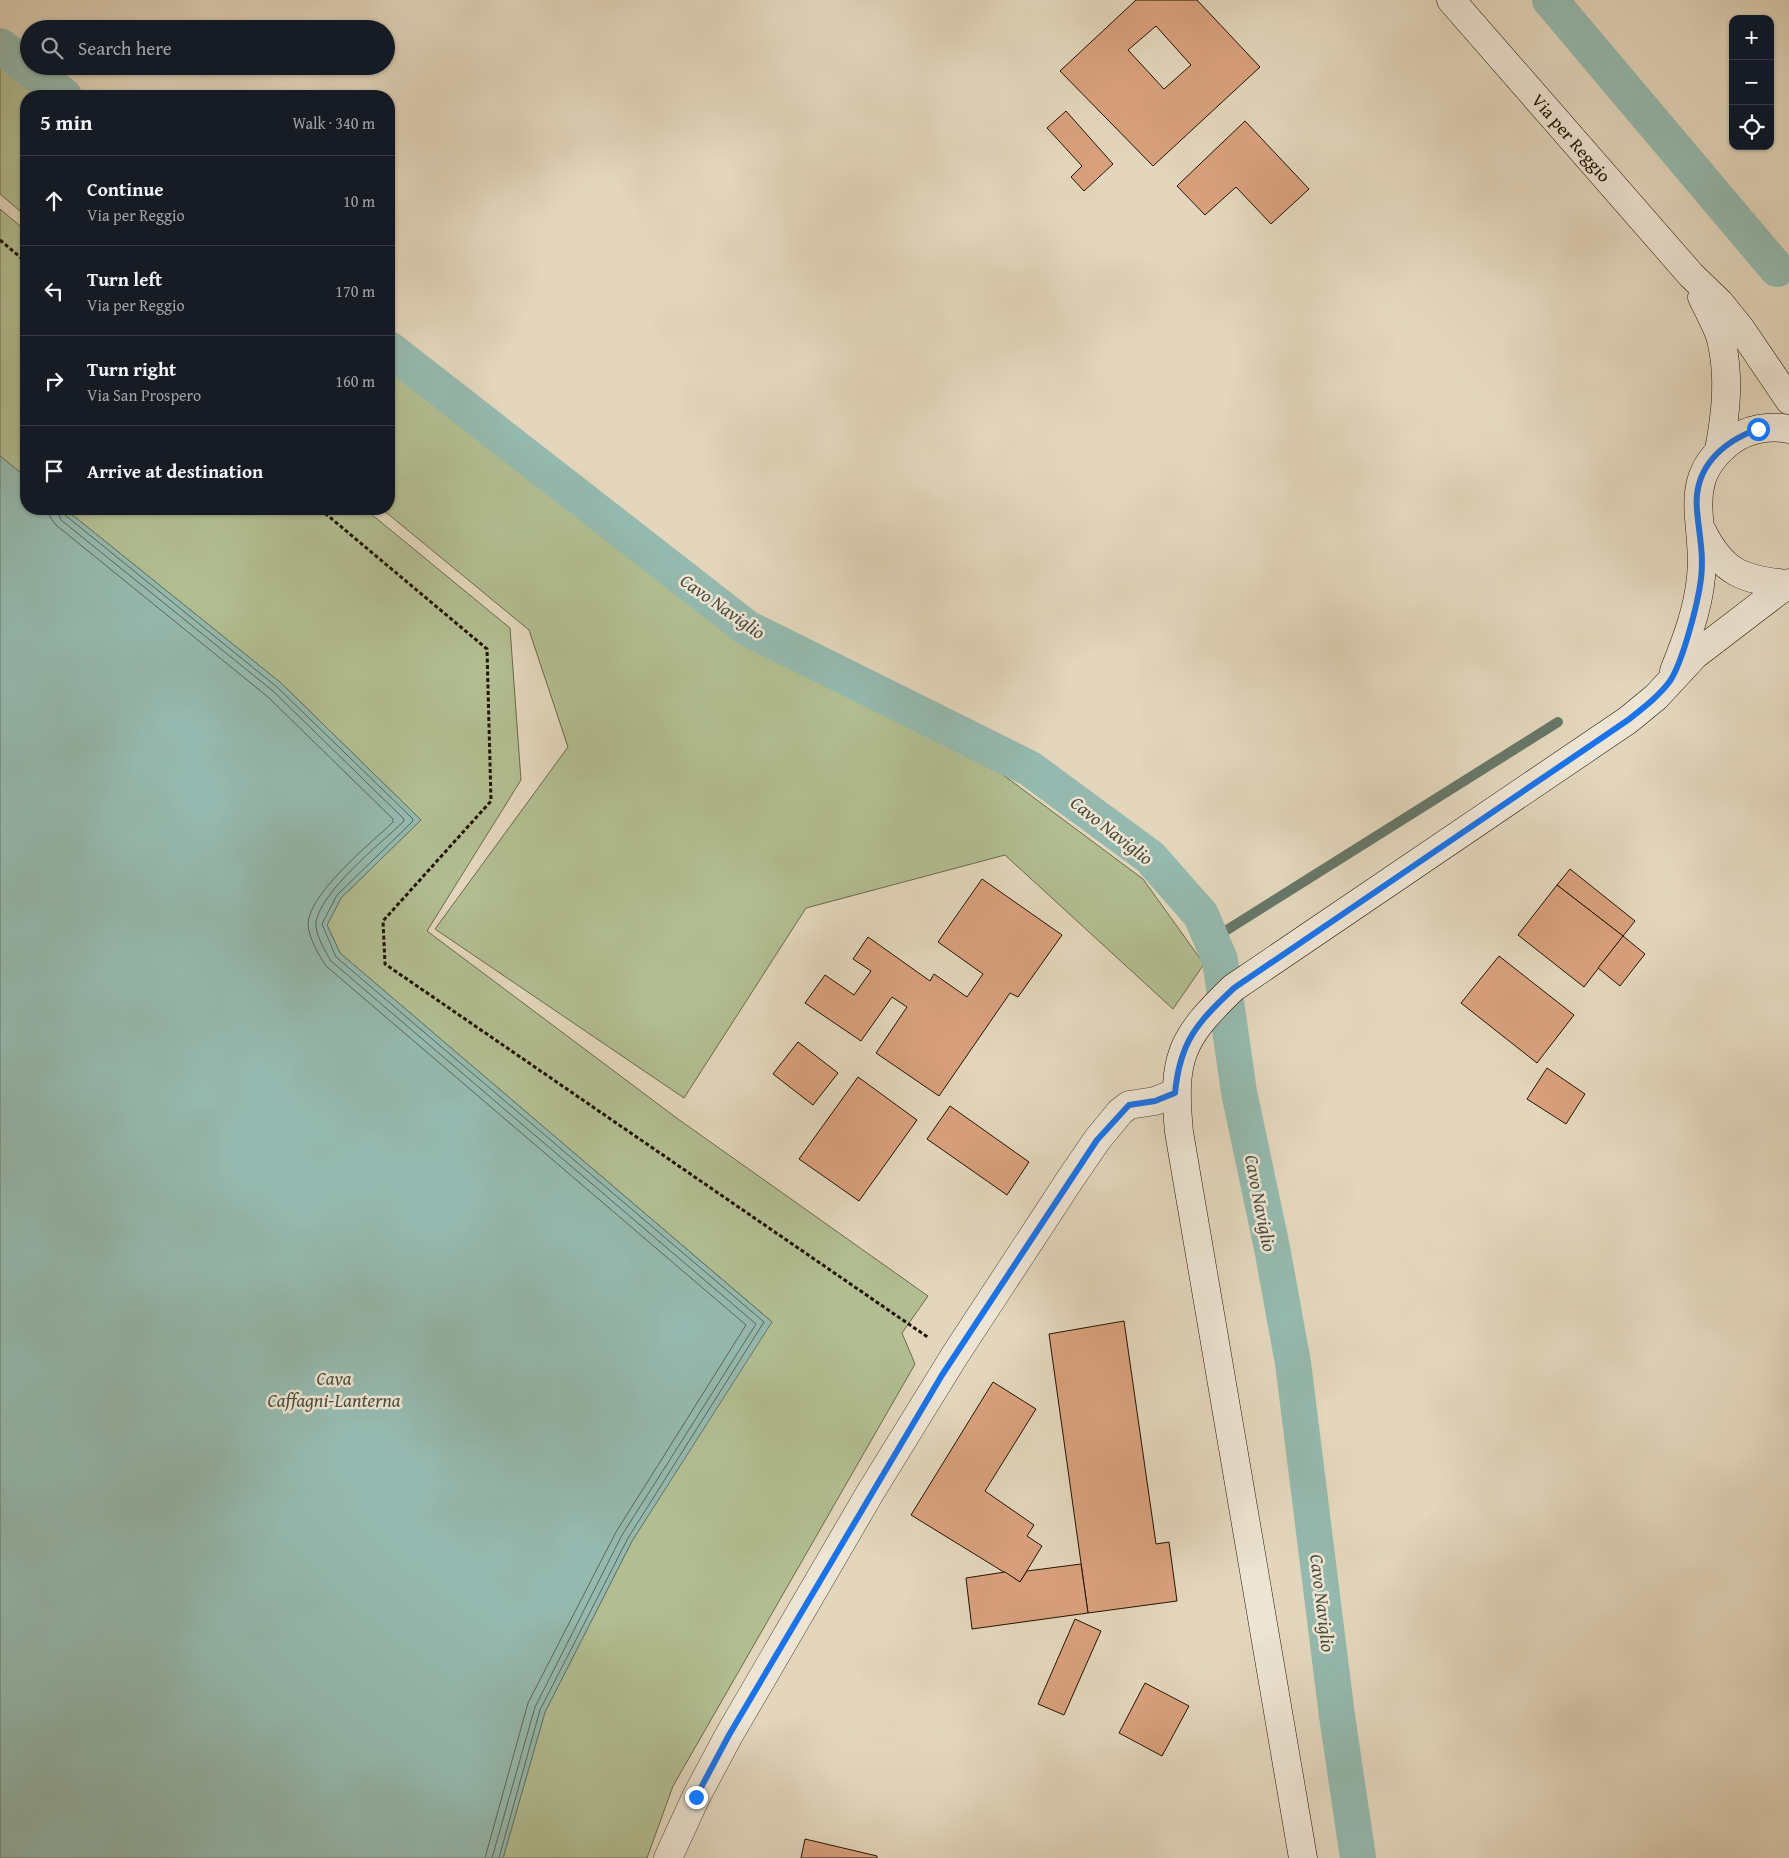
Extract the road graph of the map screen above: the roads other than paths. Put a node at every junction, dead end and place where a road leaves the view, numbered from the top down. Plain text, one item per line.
1 (1451, 0) edge
2 (1691, 275) junction
3 (1789, 400) edge
4 (1789, 429) edge
5 (1719, 450) junction
6 (1702, 531) junction
7 (1789, 583) edge
8 (1671, 680) junction
9 (1175, 1093) junction
10 (668, 1858) edge
11 (1303, 1858) edge

1 - 2 main road, Via per Reggio
2 - 3 main road, Via per Reggio
2 - 5 main road, Via per Reggio
4 - 5 main road, Via per Reggio
5 - 6 main road, Via per Reggio
6 - 7 main road, Via per Reggio
6 - 8 main road, Via per Reggio
7 - 8 main road, Via per Reggio
8 - 9 main road, Via per Reggio
9 - 10 main road
9 - 11 main road, Via per Reggio

